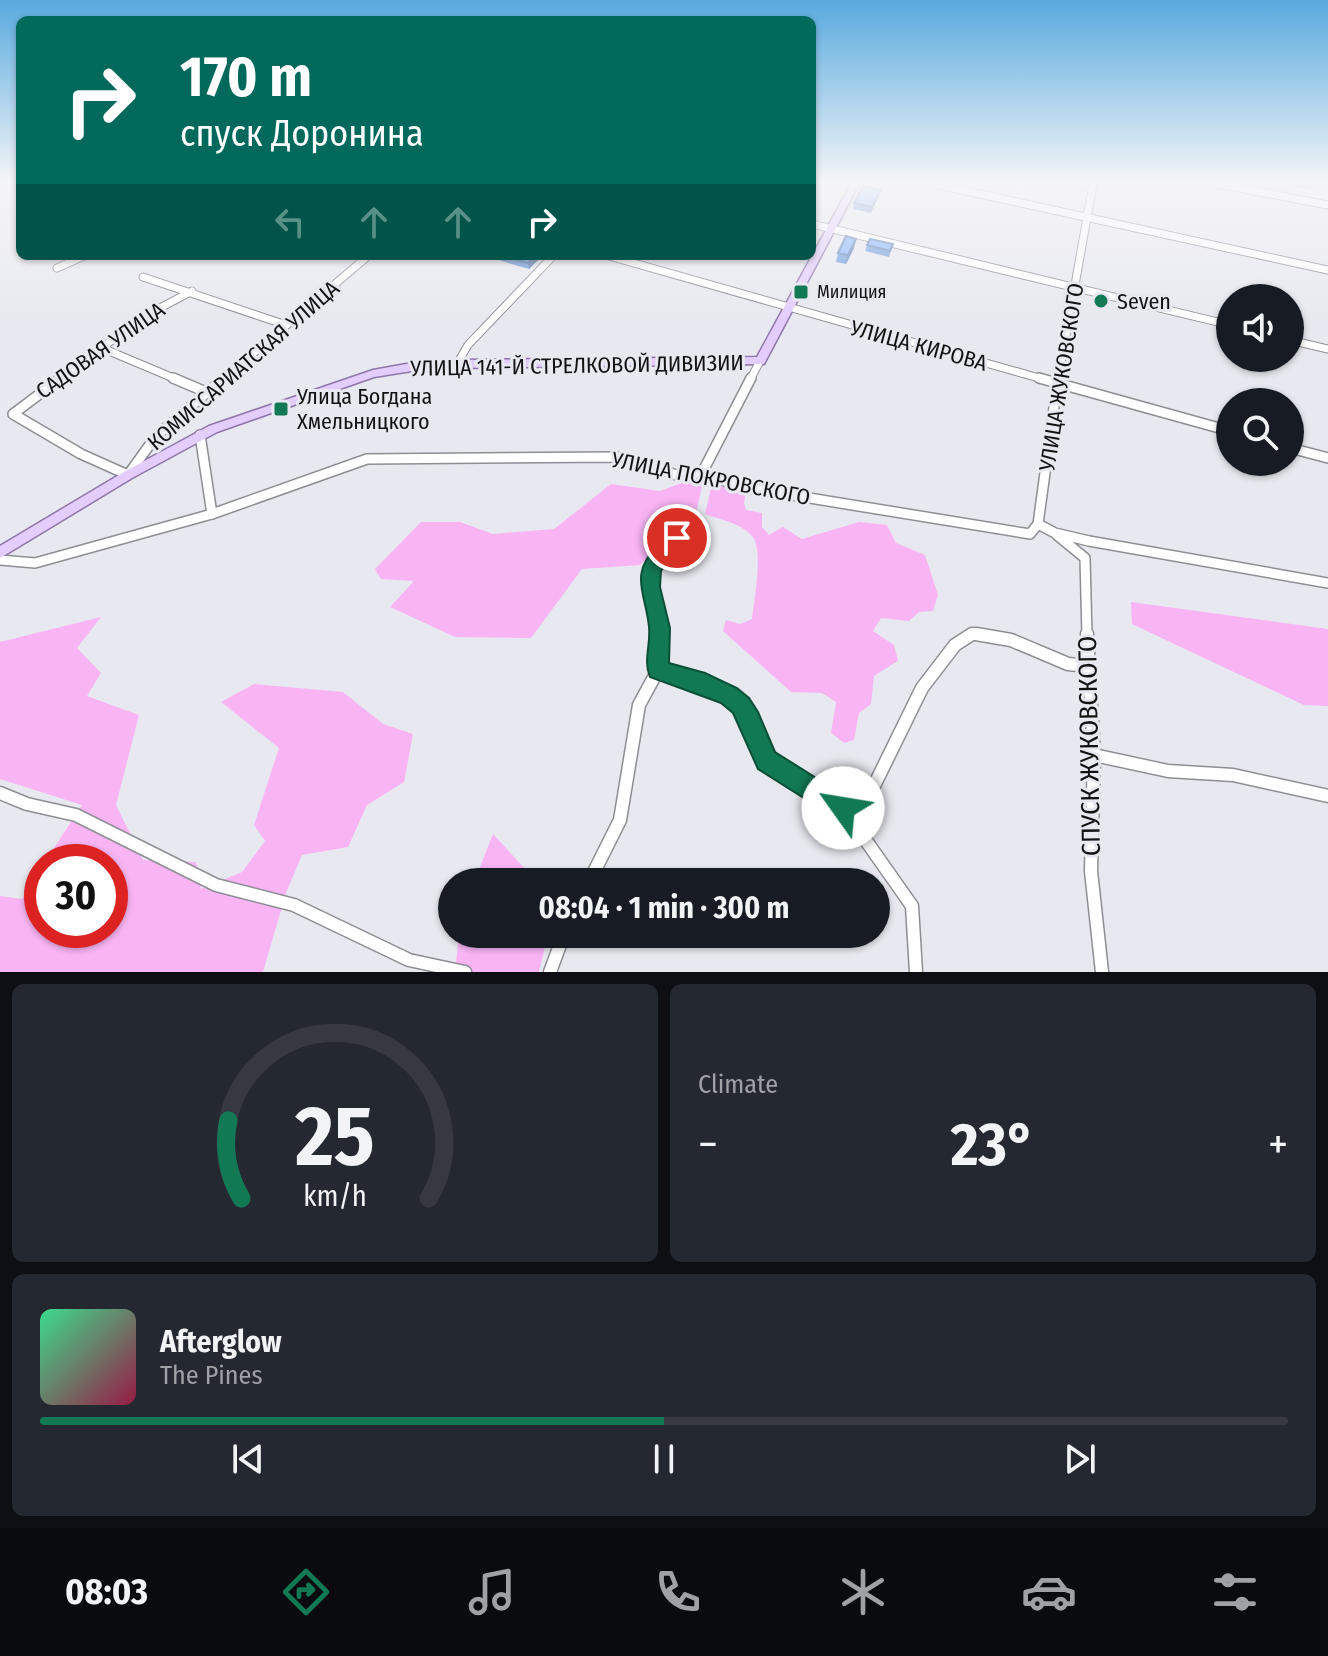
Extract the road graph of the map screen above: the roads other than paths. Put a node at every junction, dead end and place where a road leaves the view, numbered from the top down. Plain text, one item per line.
1 (830, 229) edge
2 (837, 229) edge
3 (1086, 229) edge
4 (1144, 229) edge
5 (816, 255) edge
6 (75, 260) edge
7 (363, 260) edge
8 (549, 260) edge
9 (623, 260) edge
10 (813, 260) edge
11 (57, 268) dead end
12 (1328, 270) edge
13 (143, 277) dead end
14 (1075, 288) junction
15 (192, 291) junction
16 (786, 308) junction
17 (1216, 322) edge
18 (286, 325) junction
19 (1304, 343) edge
20 (102, 348) junction
21 (1328, 349) edge
22 (760, 361) junction
23 (457, 364) junction
24 (1057, 383) junction
25 (206, 392) junction
26 (1216, 427) edge
27 (200, 435) junction
28 (1304, 452) edge
29 (1328, 458) edge
30 (702, 473) junction
31 (128, 475) junction
32 (212, 514) junction
33 (690, 524) dead end
34 (1038, 524) junction
35 (1055, 533) junction
36 (0, 553) edge
37 (0, 560) edge
38 (1328, 583) edge
39 (1088, 666) junction
40 (658, 670) junction
41 (1094, 755) junction
42 (0, 793) edge
43 (1328, 796) edge
44 (843, 808) junction
45 (596, 868) edge
46 (559, 948) edge
47 (465, 972) edge
48 (550, 972) edge
49 (916, 972) edge
50 (1102, 972) edge

1 - 5 main road
2 - 14 street
3 - 14 street, УЛИЦА ЖУКОВСКОГО
4 - 12 street
6 - 11 street
7 - 18 street, КОМИССАРИАТСКАЯ УЛИЦА
8 - 23 street
9 - 16 street, УЛИЦА КИРОВА
10 - 16 main road
13 - 15 street
14 - 17 street
14 - 24 street, УЛИЦА ЖУКОВСКОГО
15 - 18 street
15 - 20 street, САДОВАЯ УЛИЦА
16 - 22 main road
16 - 24 street, УЛИЦА КИРОВА
18 - 25 street, КОМИССАРИАТСКАЯ УЛИЦА
19 - 21 street
20 - 25 street
20 - 31 street, САДОВАЯ УЛИЦА
22 - 23 main road, УЛИЦА 141-Й СТРЕЛКОВОЙ ДИВИЗИИ
22 - 30 street
23 - 27 main road, УЛИЦА 141-Й СТРЕЛКОВОЙ ДИВИЗИИ
24 - 26 street, УЛИЦА КИРОВА
24 - 34 street, УЛИЦА ЖУКОВСКОГО
25 - 31 street, КОМИССАРИАТСКАЯ УЛИЦА
27 - 31 main road, УЛИЦА 141-Й СТРЕЛКОВОЙ ДИВИЗИИ
27 - 32 street
28 - 29 street
30 - 32 street, УЛИЦА ПОКРОВСКОГО
30 - 34 street, УЛИЦА ПОКРОВСКОГО
31 - 36 main road, КОМИССАРИАТСКАЯ УЛИЦА
32 - 37 street, УЛИЦА ПОКРОВСКОГО
33 - 40 street
34 - 35 street
35 - 38 street
35 - 39 street, СПУСК ЖУКОВСКОГО
39 - 41 street, СПУСК ЖУКОВСКОГО
39 - 44 street
40 - 44 street
40 - 45 street
41 - 43 street
41 - 50 street, СПУСК ЖУКОВСКОГО
42 - 47 street
44 - 49 street
46 - 48 street

